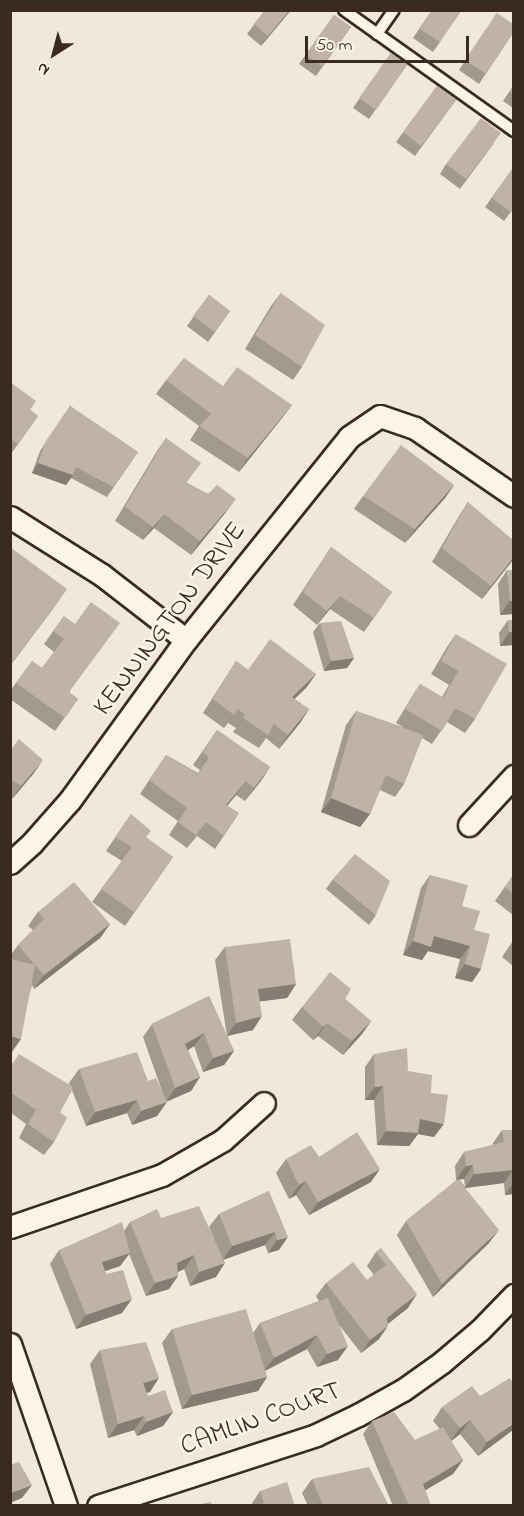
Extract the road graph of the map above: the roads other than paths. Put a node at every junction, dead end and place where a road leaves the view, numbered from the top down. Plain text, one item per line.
1 (344, 10) edge
2 (394, 10) edge
3 (377, 34) junction
4 (513, 131) edge
5 (513, 496) edge
6 (10, 517) edge
7 (186, 640) junction
8 (513, 776) edge
9 (469, 825) dead end
10 (10, 863) edge
11 (264, 1103) dead end
12 (10, 1227) edge
13 (513, 1295) edge
14 (10, 1344) edge
15 (66, 1506) edge
16 (98, 1506) edge

1 - 3 lane
2 - 3 lane
3 - 4 lane
5 - 7 street, KENNINGTON DRIVE
6 - 7 street
7 - 10 street, KENNINGTON DRIVE
8 - 9 street
11 - 12 street
13 - 16 street, CAMLIN COURT
14 - 15 street

